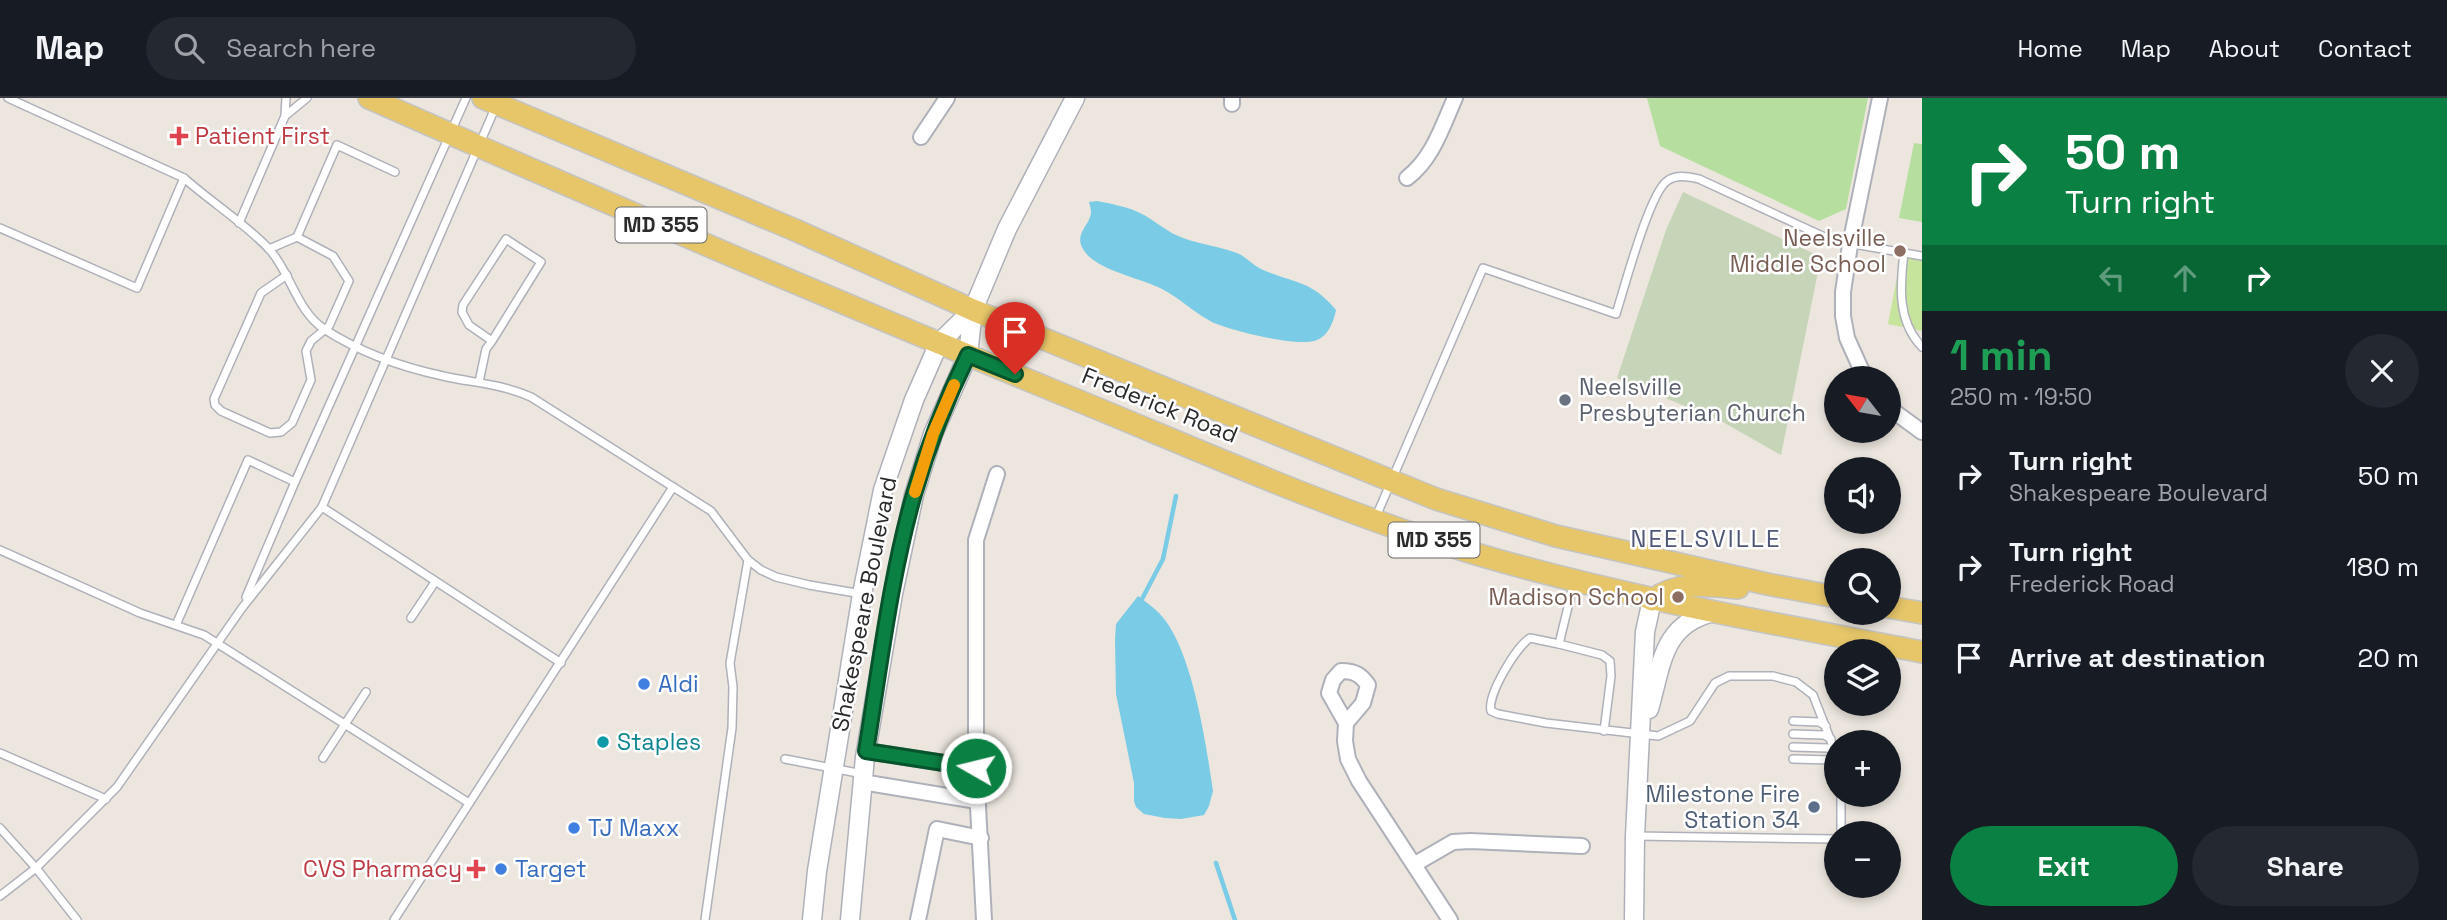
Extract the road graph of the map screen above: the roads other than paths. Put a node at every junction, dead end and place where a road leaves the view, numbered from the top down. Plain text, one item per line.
1 (8, 98) edge
2 (286, 98) edge
3 (307, 98) edge
4 (369, 98) edge
5 (466, 98) edge
6 (947, 98) edge
7 (1075, 98) edge
8 (1455, 98) edge
9 (1880, 98) edge
10 (490, 101) edge
11 (285, 116) junction
12 (450, 134) junction
13 (920, 137) dead end
14 (478, 147) junction
15 (395, 172) dead end
16 (184, 178) junction
17 (1407, 178) dead end
18 (239, 223) junction
19 (0, 228) edge
20 (297, 237) junction
21 (1850, 245) junction
22 (269, 249) junction
23 (1904, 253) junction
24 (1922, 256) edge
25 (287, 275) junction
26 (974, 310) junction
27 (326, 330) junction
28 (492, 341) junction
29 (939, 343) junction
30 (355, 346) junction
31 (1922, 347) edge
32 (968, 355) junction
33 (385, 360) junction
34 (1859, 366) edge
35 (479, 382) junction
36 (1901, 417) edge
37 (1922, 432) edge
38 (997, 474) dead end
39 (295, 482) junction
40 (1392, 482) junction
41 (673, 486) junction
42 (322, 507) junction
43 (1374, 520) junction
44 (0, 550) edge
45 (748, 560) junction
46 (1575, 581) junction
47 (435, 582) junction
48 (1767, 584) junction
49 (862, 594) junction
50 (1824, 595) edge
51 (1652, 600) junction
52 (242, 607) junction
53 (1901, 609) edge
54 (1715, 612) junction
55 (1922, 613) edge
56 (411, 618) dead end
57 (176, 625) junction
58 (218, 643) junction
59 (1559, 644) junction
60 (1922, 652) edge
61 (561, 663) junction
62 (366, 692) dead end
63 (1793, 721) dead end
64 (1346, 723) dead end
65 (344, 724) junction
66 (1826, 727) junction
67 (1828, 730) edge
68 (1604, 731) junction
69 (1793, 734) dead end
70 (1824, 735) edge
71 (1642, 736) junction
72 (1793, 747) dead end
73 (1824, 748) edge
74 (866, 751) junction
75 (0, 753) edge
76 (323, 758) dead end
77 (785, 759) dead end
78 (1793, 759) dead end
79 (1824, 760) edge
80 (834, 768) junction
81 (976, 768) junction
82 (863, 778) junction
83 (106, 799) junction
84 (977, 801) junction
85 (469, 803) junction
86 (0, 828) edge
87 (1635, 836) junction
88 (981, 838) junction
89 (1824, 839) edge
90 (1582, 846) dead end
91 (1415, 864) junction
92 (36, 868) junction
93 (0, 896) edge
94 (77, 920) edge
95 (394, 920) edge
96 (705, 920) edge
97 (812, 920) edge
98 (850, 920) edge
99 (918, 920) edge
100 (985, 920) edge
101 (1450, 920) edge
102 (1634, 920) edge

1 - 16 lane
2 - 11 lane
3 - 11 lane
4 - 12 main road, Frederick Road / MD 355
5 - 12 lane
6 - 13 street
7 - 26 street, Shakespeare Boulevard
8 - 17 street
9 - 21 street
10 - 14 lane
10 - 26 main road, Frederick Road / MD 355
11 - 18 lane
12 - 14 main road, Frederick Road / MD 355
12 - 30 lane
14 - 29 main road, Frederick Road / MD 355
14 - 33 lane
15 - 20 lane
16 - 18 lane
16 - 19 lane
18 - 22 lane
20 - 22 lane
20 - 27 lane
21 - 23 lane
21 - 34 street
21 - 40 lane
22 - 25 lane
23 - 24 lane
23 - 31 lane
25 - 27 lane
25 - 27 lane
26 - 29 street, Shakespeare Boulevard
26 - 32 street, Shakespeare Boulevard
26 - 40 main road, Frederick Road / MD 355
27 - 30 lane
28 - 28 lane
28 - 35 lane
29 - 32 main road, Frederick Road / MD 355
29 - 49 street, Shakespeare Boulevard
30 - 33 lane
30 - 39 lane
32 - 43 main road, Frederick Road / MD 355
32 - 74 street, Shakespeare Boulevard
33 - 35 lane
33 - 42 lane
35 - 41 lane
36 - 37 street
38 - 81 street
39 - 52 lane
39 - 57 lane
40 - 43 lane
40 - 48 main road, Frederick Road / MD 355
41 - 45 lane
41 - 61 lane
42 - 47 lane
42 - 52 lane
43 - 46 main road, Frederick Road / MD 355
44 - 57 lane
45 - 49 lane
45 - 96 lane
46 - 51 main road, Frederick Road / MD 355
46 - 59 lane
47 - 56 lane
47 - 61 lane
48 - 50 main road, Frederick Road / MD 355
48 - 51 main road
49 - 80 street, Shakespeare Boulevard
51 - 54 main road, Frederick Road / MD 355
51 - 71 street
52 - 58 lane
53 - 55 main road
54 - 60 main road, Frederick Road / MD 355
54 - 71 street
57 - 58 lane
58 - 65 lane
58 - 83 lane
59 - 68 lane
59 - 68 lane
61 - 85 lane
62 - 65 lane
63 - 66 lane
64 - 91 street
65 - 76 lane
65 - 85 lane
66 - 67 lane
66 - 71 lane
68 - 71 lane
69 - 70 lane
71 - 87 street
72 - 73 lane
74 - 81 street
74 - 82 street, Shakespeare Boulevard
75 - 83 lane
77 - 80 lane
78 - 79 lane
80 - 82 lane
80 - 97 street, Shakespeare Boulevard
81 - 84 street
82 - 84 street
82 - 98 street, Shakespeare Boulevard
83 - 92 lane
84 - 88 street
85 - 95 lane
86 - 92 lane
87 - 89 lane
87 - 102 street
88 - 99 street
88 - 100 street
90 - 91 street
91 - 101 street
92 - 93 lane
92 - 94 lane

